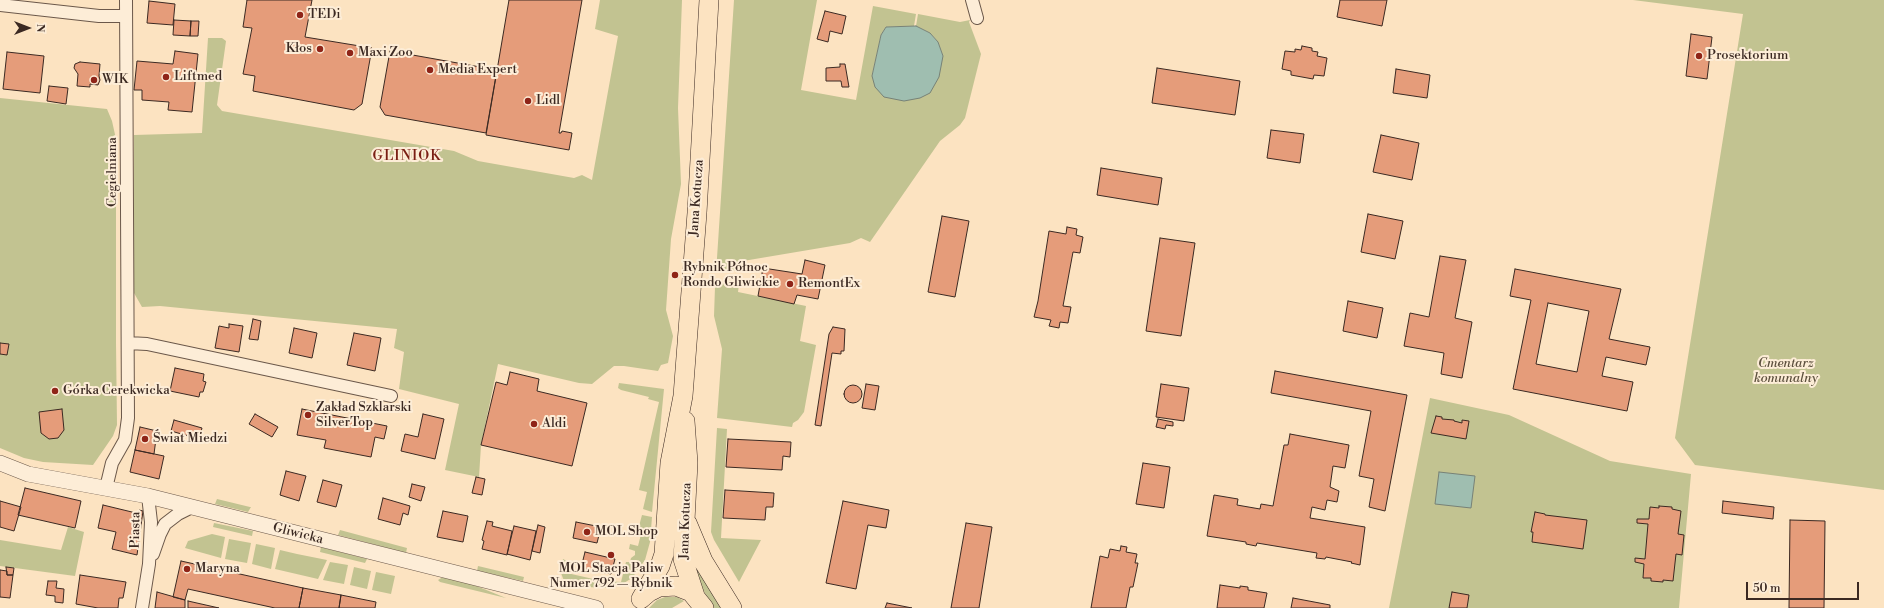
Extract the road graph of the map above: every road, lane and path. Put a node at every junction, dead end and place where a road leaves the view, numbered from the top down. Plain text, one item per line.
1 (126, 0) edge
2 (709, 0) edge
3 (972, 0) edge
4 (0, 5) edge
5 (126, 16) junction
6 (977, 18) dead end
7 (128, 343) junction
8 (391, 396) dead end
9 (683, 396) junction
10 (0, 463) edge
11 (106, 488) junction
12 (148, 496) junction
13 (192, 507) junction
14 (684, 518) junction
15 (149, 564) junction
16 (699, 602) edge
17 (639, 604) edge
18 (142, 608) edge
19 (594, 608) edge
20 (732, 608) edge

1 - 5 street, Cegielniana
2 - 9 main road, Jana Kotucza
3 - 6 street
4 - 5 street
5 - 7 street, Cegielniana
7 - 8 street
7 - 11 street, Cegielniana
9 - 14 main road, Jana Kotucza
9 - 17 main road, Jana Kotucza
10 - 11 street, Gliwicka
11 - 12 street, Gliwicka
12 - 13 street, Gliwicka
12 - 15 street, Piasta
13 - 15 street, Piasta
13 - 19 street, Gliwicka
14 - 16 main road, Jana Kotucza
14 - 20 main road
15 - 18 street, Piasta
16 - 17 main road

